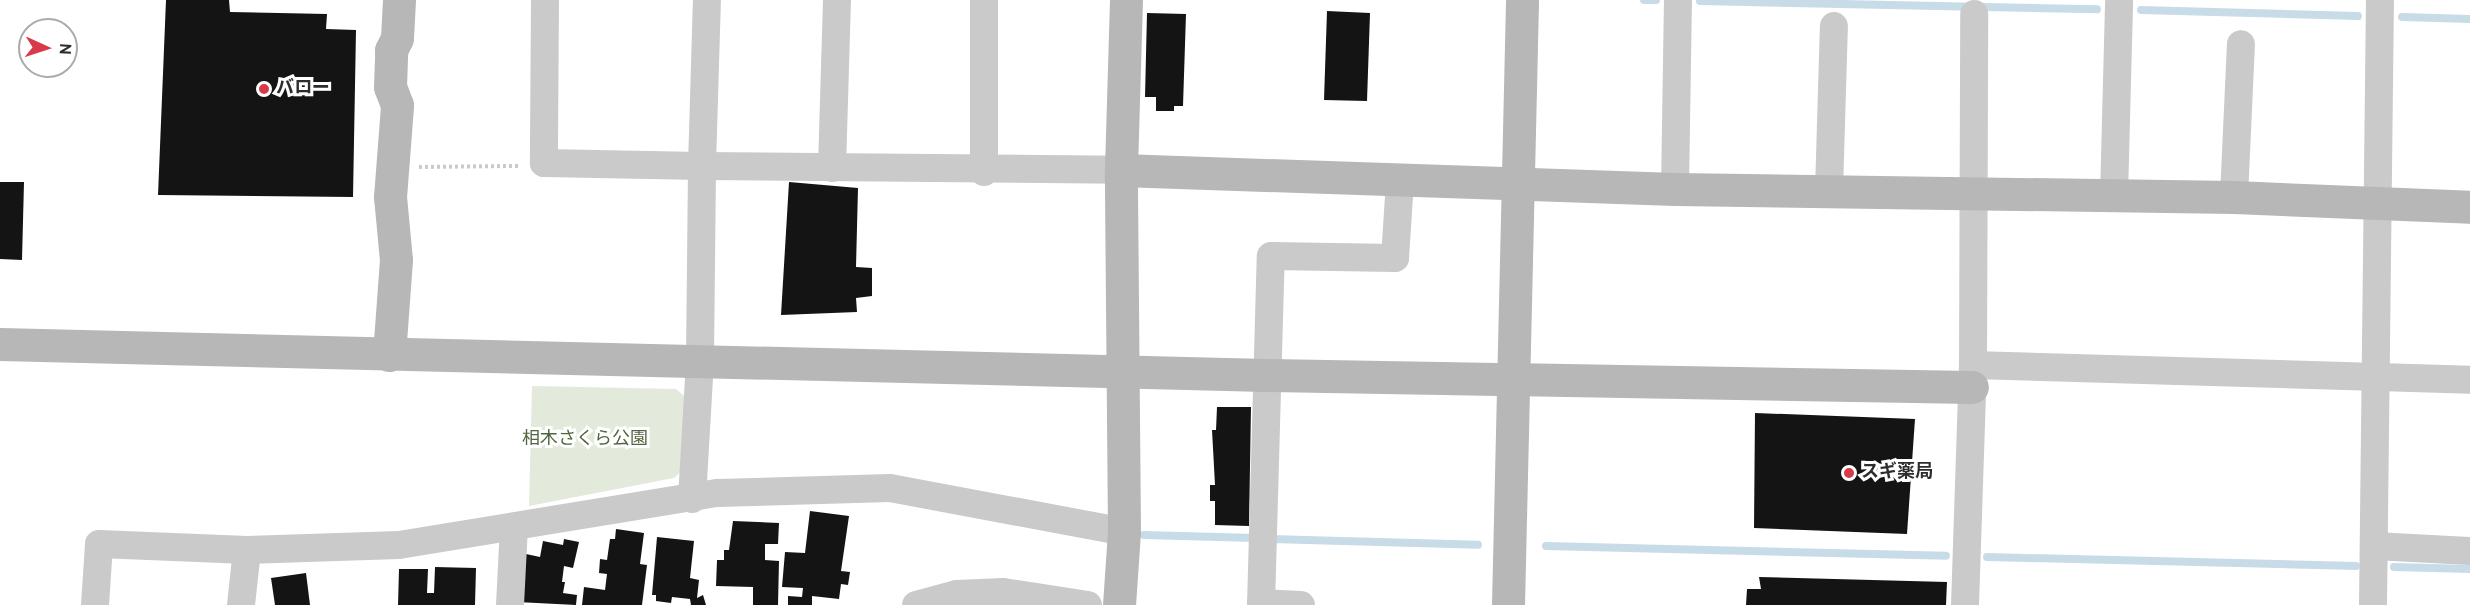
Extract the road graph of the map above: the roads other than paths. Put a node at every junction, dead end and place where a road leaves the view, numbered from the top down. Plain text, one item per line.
1 (399, 0) edge
2 (545, 0) edge
3 (707, 0) edge
4 (837, 0) edge
5 (984, 0) edge
6 (1126, 0) edge
7 (1522, 0) edge
8 (1678, 0) edge
9 (2120, 0) edge
10 (2380, 0) edge
11 (1974, 14) dead end
12 (1834, 26) dead end
13 (2241, 44) dead end
14 (702, 166) junction
15 (832, 168) junction
16 (1121, 170) junction
17 (984, 172) junction
18 (1400, 180) junction
19 (1516, 183) junction
20 (1675, 189) junction
21 (1829, 191) junction
22 (1972, 194) junction
23 (2114, 196) junction
24 (2234, 197) junction
25 (2376, 206) junction
26 (2470, 207) edge
27 (0, 344) edge
28 (389, 355) junction
29 (700, 359) junction
30 (1122, 371) junction
31 (1266, 375) junction
32 (1973, 376) junction
33 (2377, 378) junction
34 (1511, 380) junction
35 (2470, 380) edge
36 (692, 499) junction
37 (514, 527) junction
38 (1124, 532) junction
39 (2374, 546) junction
40 (247, 550) junction
41 (2470, 551) edge
42 (1261, 604) edge
43 (95, 605) edge
44 (241, 605) edge
45 (510, 605) edge
46 (916, 605) edge
47 (1088, 605) edge
48 (1119, 605) edge
49 (1301, 605) edge
50 (1508, 605) edge
51 (1965, 605) edge
52 (2373, 605) edge

1 - 28 street
2 - 14 street
3 - 14 street
4 - 15 street
5 - 17 street
6 - 16 street
7 - 19 street
8 - 20 street
9 - 23 street
10 - 25 street
11 - 22 street
12 - 21 street
13 - 24 street
14 - 15 street
14 - 29 street
15 - 17 street
16 - 17 street
16 - 18 street
16 - 30 street
18 - 19 street
18 - 31 street
19 - 20 street
19 - 34 street
20 - 21 street
21 - 22 street
22 - 23 street
22 - 32 street
23 - 24 street
24 - 25 street
25 - 26 street
25 - 33 street
27 - 28 street
28 - 29 street
29 - 30 street
29 - 36 street
30 - 31 street
30 - 38 street
31 - 34 street
31 - 42 street
32 - 33 street
32 - 34 street
32 - 51 street
33 - 35 street
33 - 39 street
34 - 50 street
36 - 37 street
36 - 38 street
37 - 40 street
37 - 45 street
38 - 48 street
39 - 41 street
39 - 52 street
40 - 43 street
40 - 44 street
42 - 49 street
46 - 47 street

